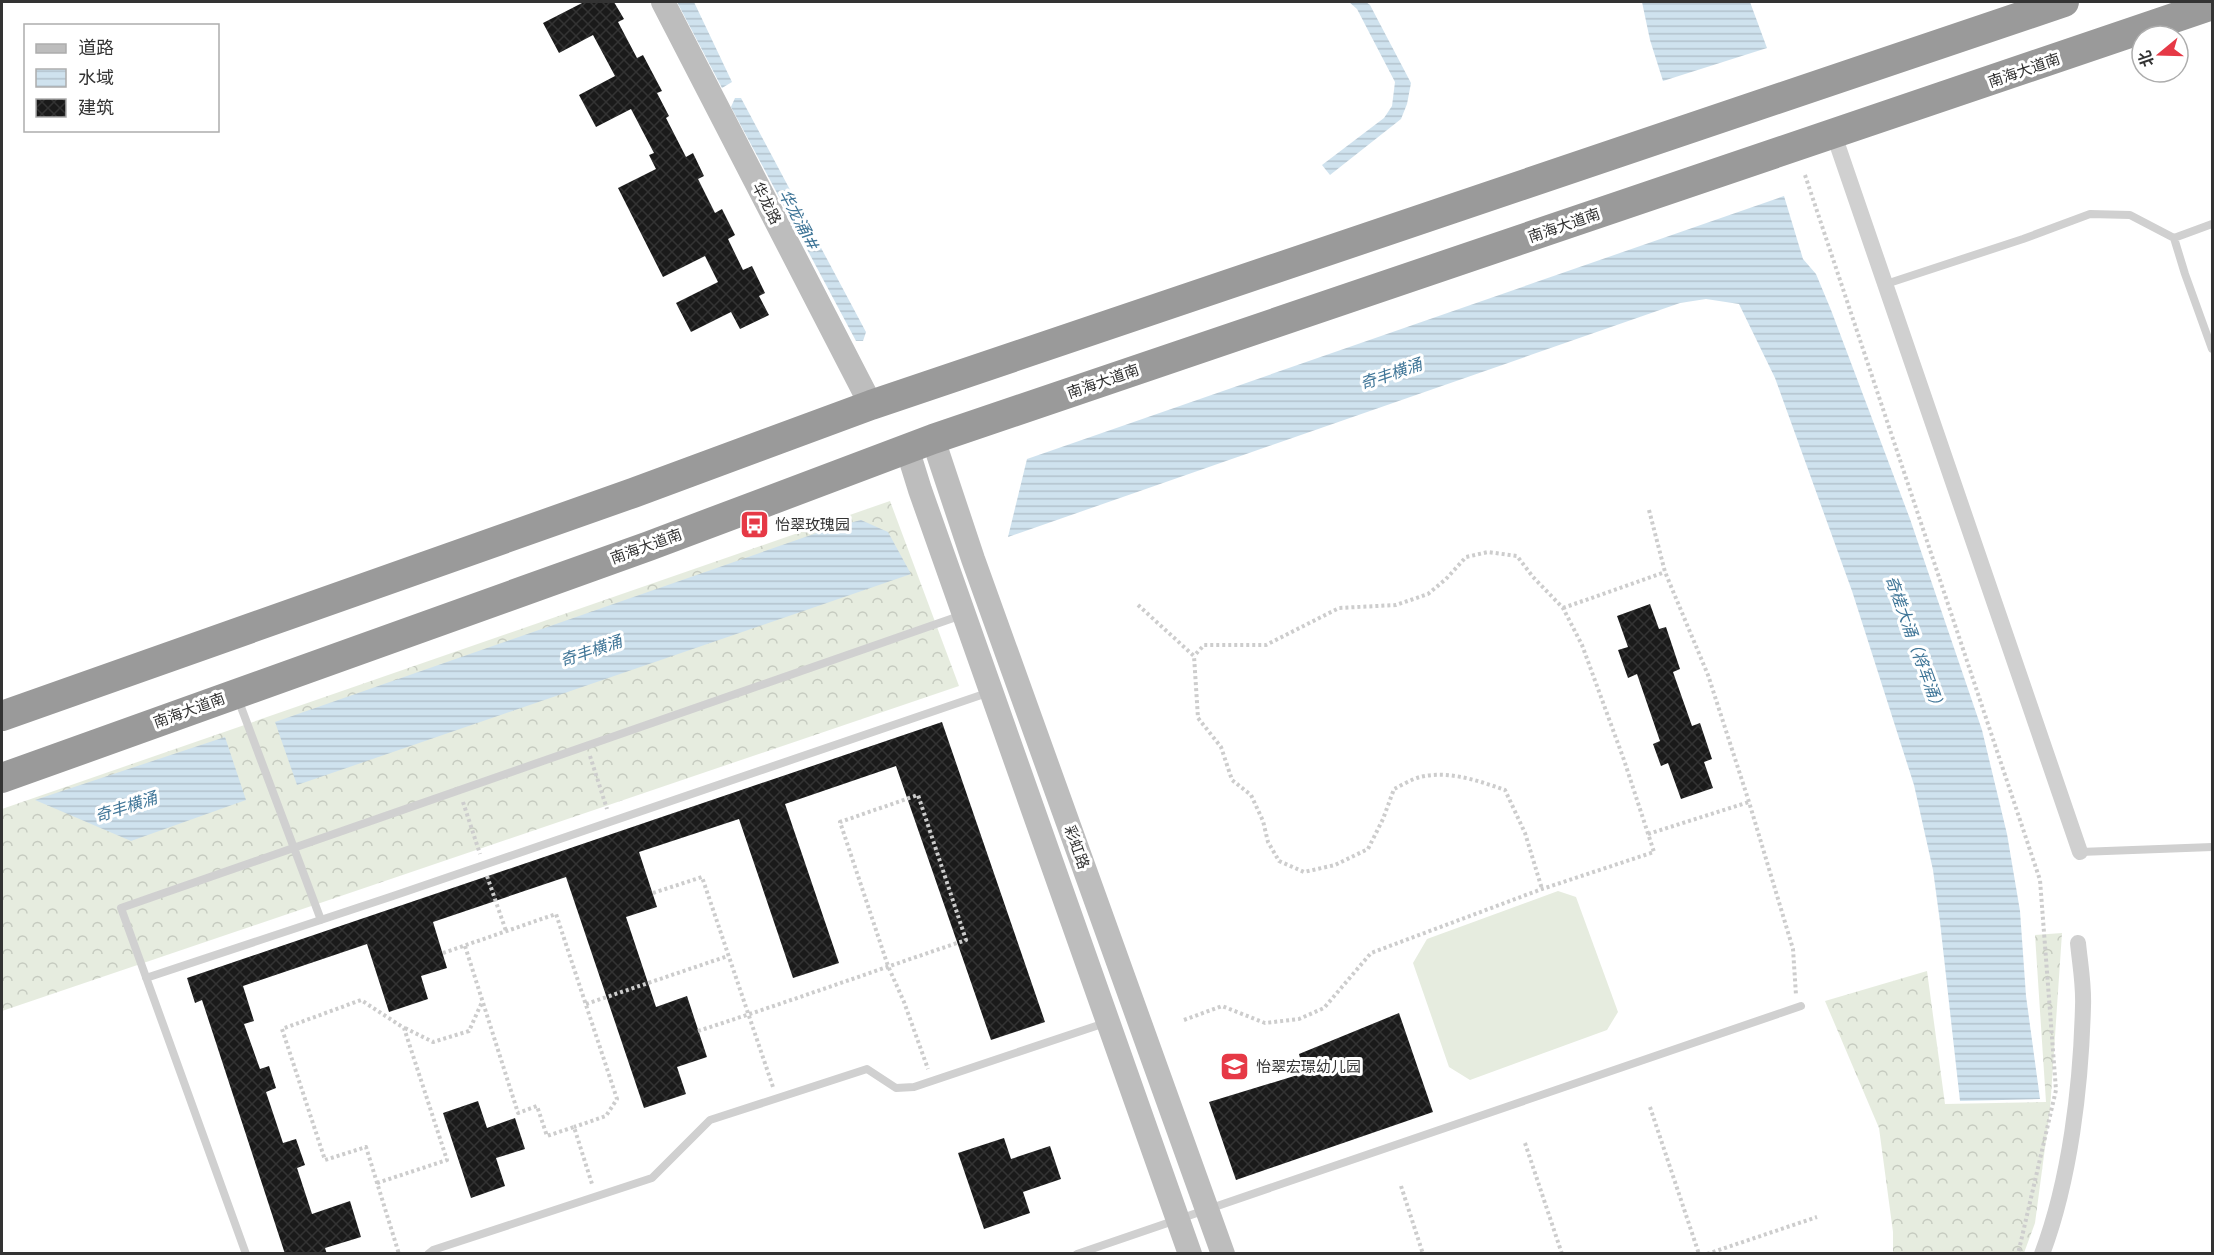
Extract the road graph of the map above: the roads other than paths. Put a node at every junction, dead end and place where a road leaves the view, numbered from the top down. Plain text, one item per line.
1 (663, 2) edge
2 (2064, 2) edge
3 (2212, 5) edge
4 (1834, 135) junction
5 (2212, 224) edge
6 (2174, 238) junction
7 (1886, 284) junction
8 (2212, 350) edge
9 (871, 405) junction
10 (920, 444) junction
11 (965, 613) junction
12 (992, 691) junction
13 (236, 694) junction
14 (2, 716) edge
15 (31, 767) junction
16 (2, 778) edge
17 (2, 787) edge
18 (294, 846) junction
19 (2212, 847) edge
20 (2080, 852) joint
21 (321, 920) junction
22 (2078, 943) dead end
23 (146, 978) junction
24 (1802, 1006) road end
25 (1109, 1022) junction
26 (1208, 1209) junction
27 (1178, 1220) junction
28 (246, 1254) edge
29 (428, 1254) edge
30 (1077, 1254) edge
31 (1190, 1254) edge
32 (1223, 1254) edge
33 (2042, 1254) edge

1 - 9 street, 华龙路
2 - 9 highway
3 - 4 highway, 南海大道南
4 - 7 street
4 - 10 highway, 南海大道南
5 - 6 lane
6 - 7 lane
6 - 8 lane
7 - 20 street
9 - 14 highway
10 - 11 street, 彩虹路
10 - 13 highway, 南海大道南
10 - 26 street, 彩虹路
11 - 12 street, 彩虹路
11 - 18 lane
12 - 21 lane
12 - 25 street, 彩虹路
13 - 15 highway, 南海大道南
13 - 18 lane
15 - 16 highway, 南海大道南
15 - 17 highway
18 - 21 lane
18 - 23 lane
19 - 20 lane
21 - 23 lane
22 - 33 street
23 - 28 lane
24 - 26 lane
25 - 27 street, 彩虹路
25 - 29 lane
26 - 27 lane
26 - 32 street, 彩虹路
27 - 30 lane
27 - 31 street, 彩虹路

